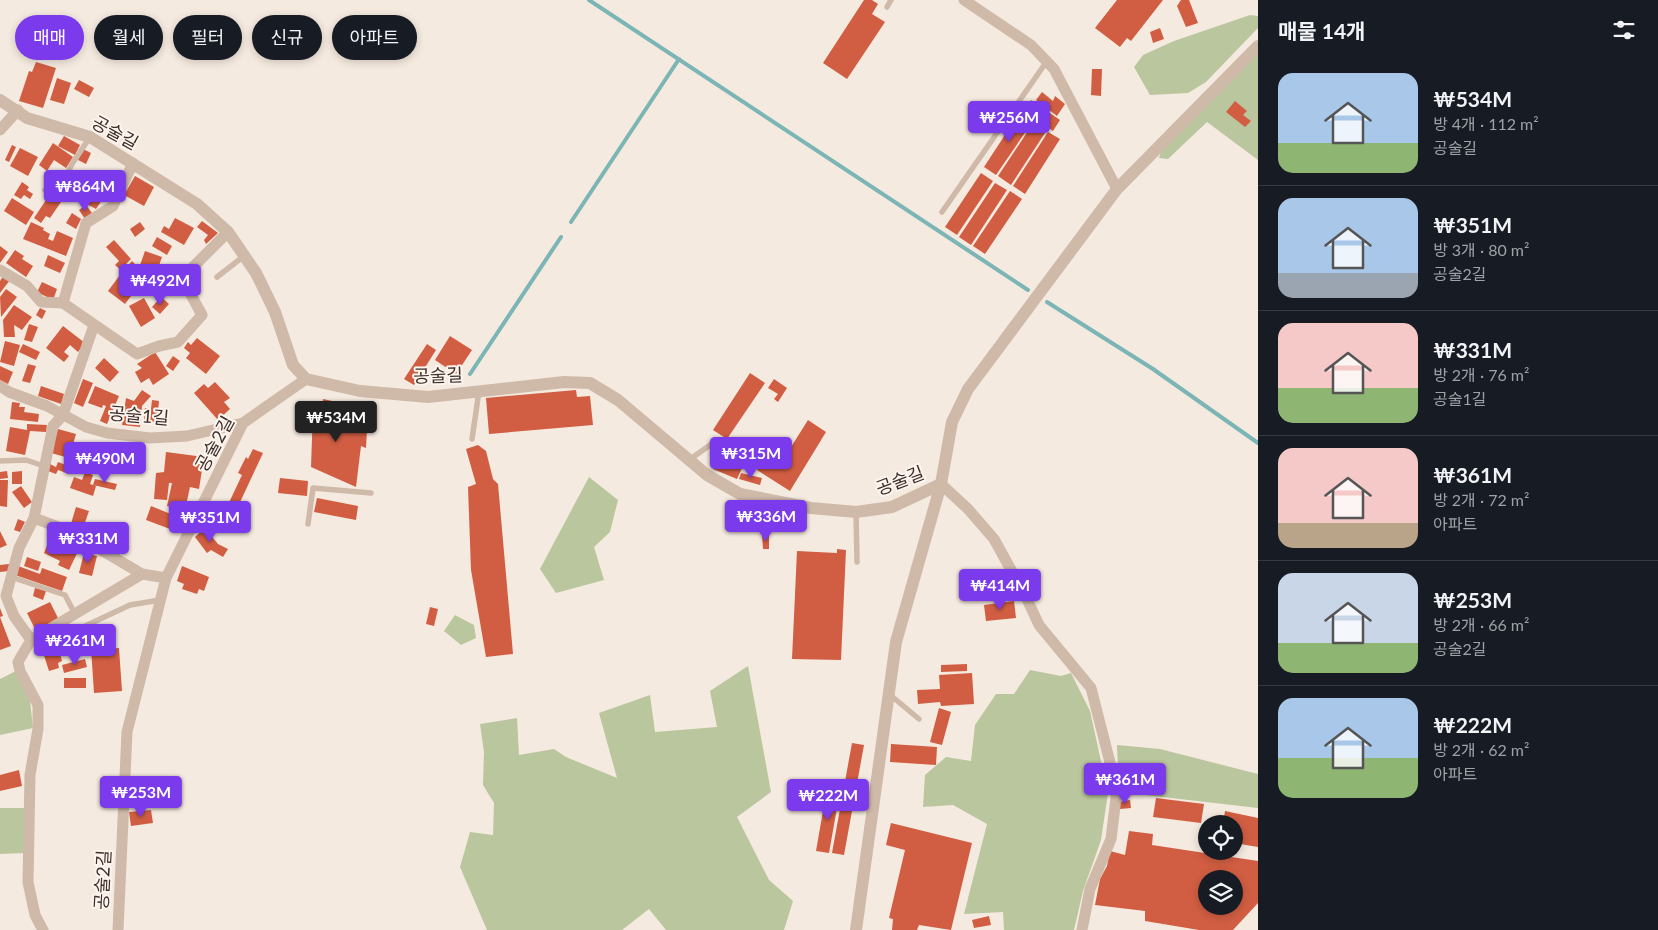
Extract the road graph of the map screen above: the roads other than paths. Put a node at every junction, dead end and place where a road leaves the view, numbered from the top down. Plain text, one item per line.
1 (891, 0) edge
2 (964, 0) edge
3 (887, 7) dead end
4 (1258, 46) edge
5 (1047, 61) junction
6 (0, 100) edge
7 (18, 110) junction
8 (0, 130) edge
9 (90, 137) junction
10 (133, 163) junction
11 (45, 190) dead end
12 (1117, 190) junction
13 (942, 212) dead end
14 (228, 232) junction
15 (244, 256) junction
16 (0, 270) edge
17 (217, 277) dead end
18 (63, 302) junction
19 (94, 325) junction
20 (306, 379) junction
21 (0, 386) edge
22 (479, 391) junction
23 (63, 415) junction
24 (243, 423) junction
25 (472, 439) dead end
26 (750, 457) dead end
27 (689, 460) junction
28 (0, 461) edge
29 (44, 466) junction
30 (942, 484) junction
31 (370, 493) dead end
32 (856, 512) junction
33 (34, 518) junction
34 (308, 524) dead end
35 (857, 562) dead end
36 (142, 574) junction
37 (6, 577) edge
38 (166, 578) junction
39 (160, 600) junction
40 (74, 614) junction
41 (83, 627) dead end
42 (31, 640) junction
43 (888, 692) junction
44 (919, 719) dead end
45 (43, 930) edge
46 (118, 930) edge
47 (856, 930) edge
48 (1082, 930) edge

1 - 3 lane
2 - 5 street
4 - 12 street
5 - 12 street
5 - 13 lane
6 - 7 street, 공술길
7 - 8 street
7 - 9 street, 공술길
9 - 10 street, 공술길
9 - 11 lane
10 - 14 street, 공술길
10 - 18 street
12 - 30 street
14 - 15 street, 공술길
14 - 19 street
15 - 17 lane
15 - 20 street, 공술길
16 - 18 street
18 - 19 street
19 - 23 street
20 - 22 street, 공술길
20 - 24 street, 공술2길
21 - 23 street, 공술1길
22 - 25 lane
22 - 27 street, 공술길
23 - 24 street, 공술1길
23 - 29 street
24 - 38 street, 공술2길
26 - 27 lane
27 - 32 street, 공술길
28 - 29 lane
29 - 33 street
30 - 32 street, 공술길
30 - 43 street
30 - 48 street
31 - 34 lane
32 - 35 lane
33 - 36 street
33 - 37 street
36 - 38 street
36 - 40 street
37 - 40 lane
37 - 42 street
38 - 39 street, 공술2길
39 - 41 lane
39 - 46 street, 공술2길
40 - 42 street
42 - 45 street
43 - 44 lane
43 - 47 street

